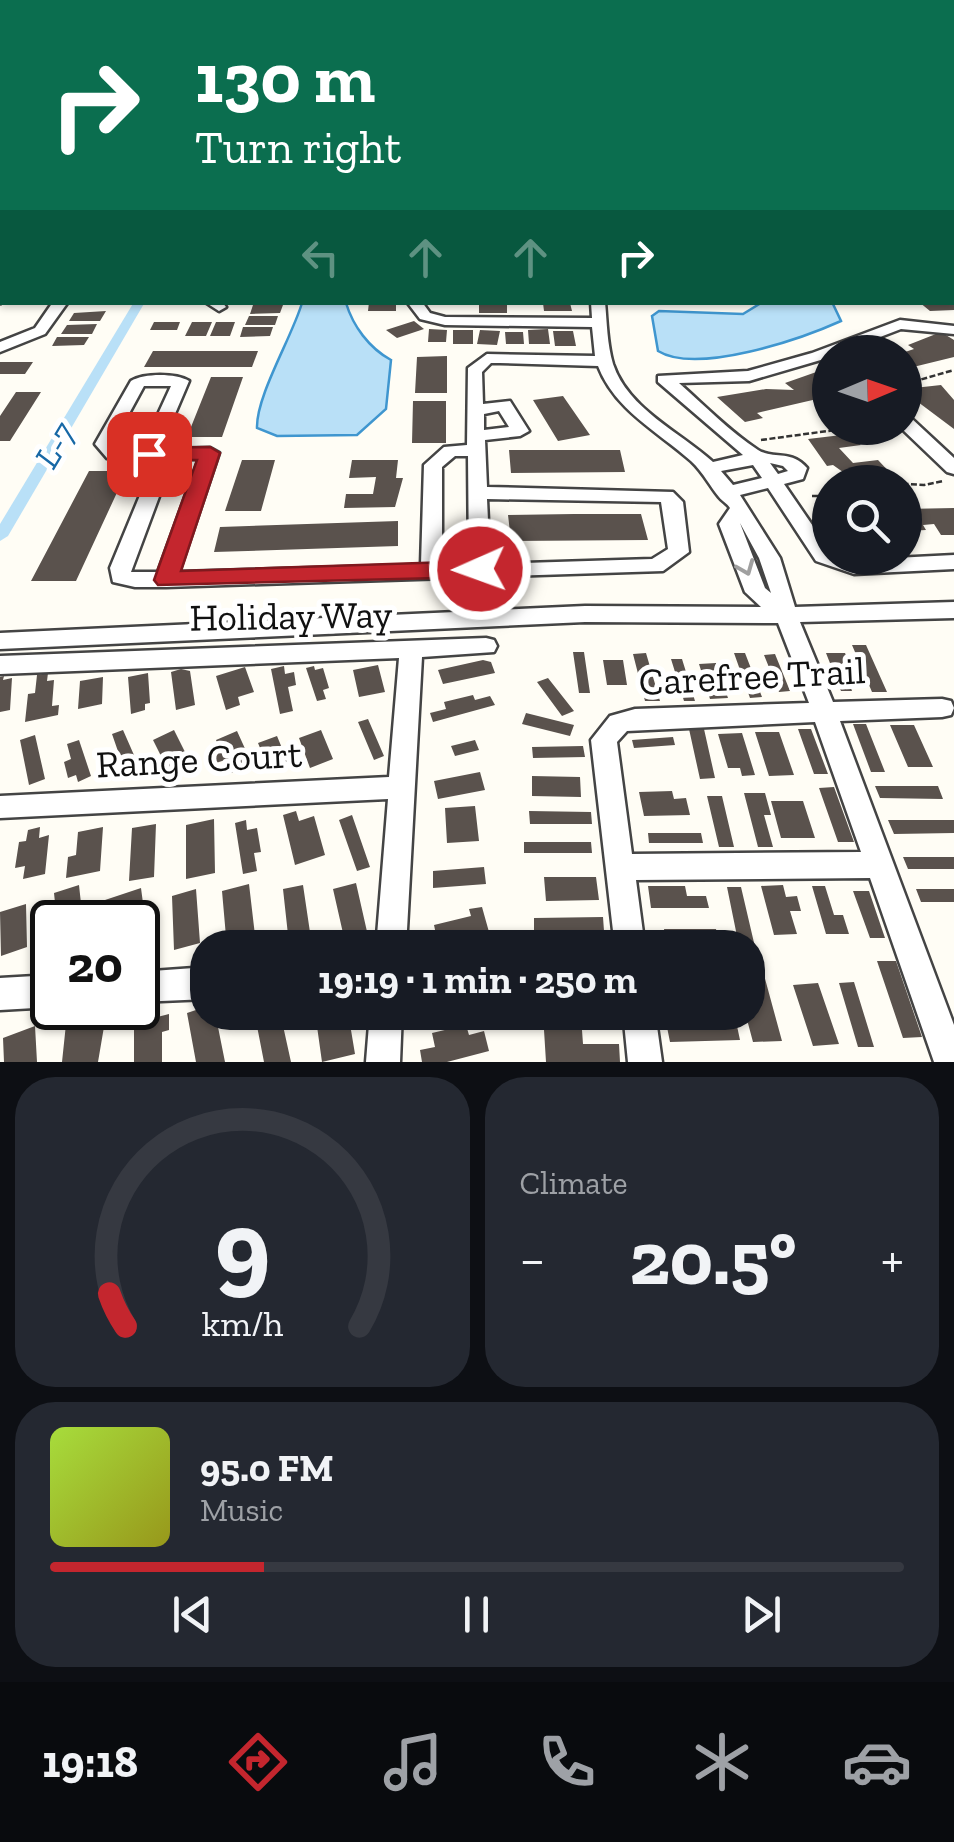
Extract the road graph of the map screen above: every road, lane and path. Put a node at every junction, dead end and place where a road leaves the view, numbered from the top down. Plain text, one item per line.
1 (59, 305) edge
2 (416, 305) edge
3 (524, 305) edge
4 (598, 305) edge
5 (525, 322) junction
6 (600, 323) junction
7 (954, 330) edge
8 (872, 335) edge
9 (0, 347) edge
10 (812, 363) edge
11 (605, 365) junction
12 (954, 370) edge
13 (922, 379) edge
14 (475, 411) junction
15 (812, 439) edge
16 (922, 442) edge
17 (476, 443) junction
18 (766, 452) junction
19 (709, 468) junction
20 (949, 474) edge
21 (776, 480) junction
22 (922, 485) edge
23 (477, 493) junction
24 (732, 502) junction
25 (954, 562) edge
26 (480, 569) junction
27 (432, 570) junction
28 (166, 580) junction
29 (954, 610) edge
30 (785, 616) junction
31 (0, 641) edge
32 (486, 646) dead end
33 (411, 650) junction
34 (0, 665) edge
35 (942, 708) dead end
36 (825, 711) junction
37 (402, 787) junction
38 (0, 807) edge
39 (878, 865) junction
40 (619, 867) junction
41 (392, 930) edge
42 (628, 930) edge
43 (190, 984) edge
44 (160, 986) edge
45 (30, 993) edge
46 (0, 994) edge
47 (385, 1030) edge
48 (641, 1030) edge
49 (383, 1062) edge
50 (645, 1062) edge
51 (951, 1062) edge

1 - 9 street
2 - 5 street
3 - 5 street
4 - 6 street
5 - 6 street
6 - 11 street
7 - 8 street
10 - 18 street
11 - 14 street
11 - 19 street
12 - 13 path
14 - 17 street
14 - 17 street
15 - 18 path
16 - 20 street
17 - 23 street
17 - 27 street
18 - 19 street
18 - 21 street
19 - 24 street
20 - 22 path
21 - 24 street
21 - 25 street
23 - 26 street
23 - 26 street
24 - 30 street
26 - 27 street
27 - 28 street
28 - 28 street
29 - 30 street
30 - 31 street
30 - 36 street
32 - 33 street
33 - 34 street, Holiday Way
33 - 37 street, Holiday Way
35 - 36 street, Carefree Trail
36 - 39 street
36 - 40 street, Carefree Trail
37 - 38 street, Range Court
37 - 41 street, Holiday Way
39 - 40 street
39 - 51 street
40 - 42 street, Carefree Trail
43 - 44 street
45 - 46 street
47 - 49 street
48 - 50 street

